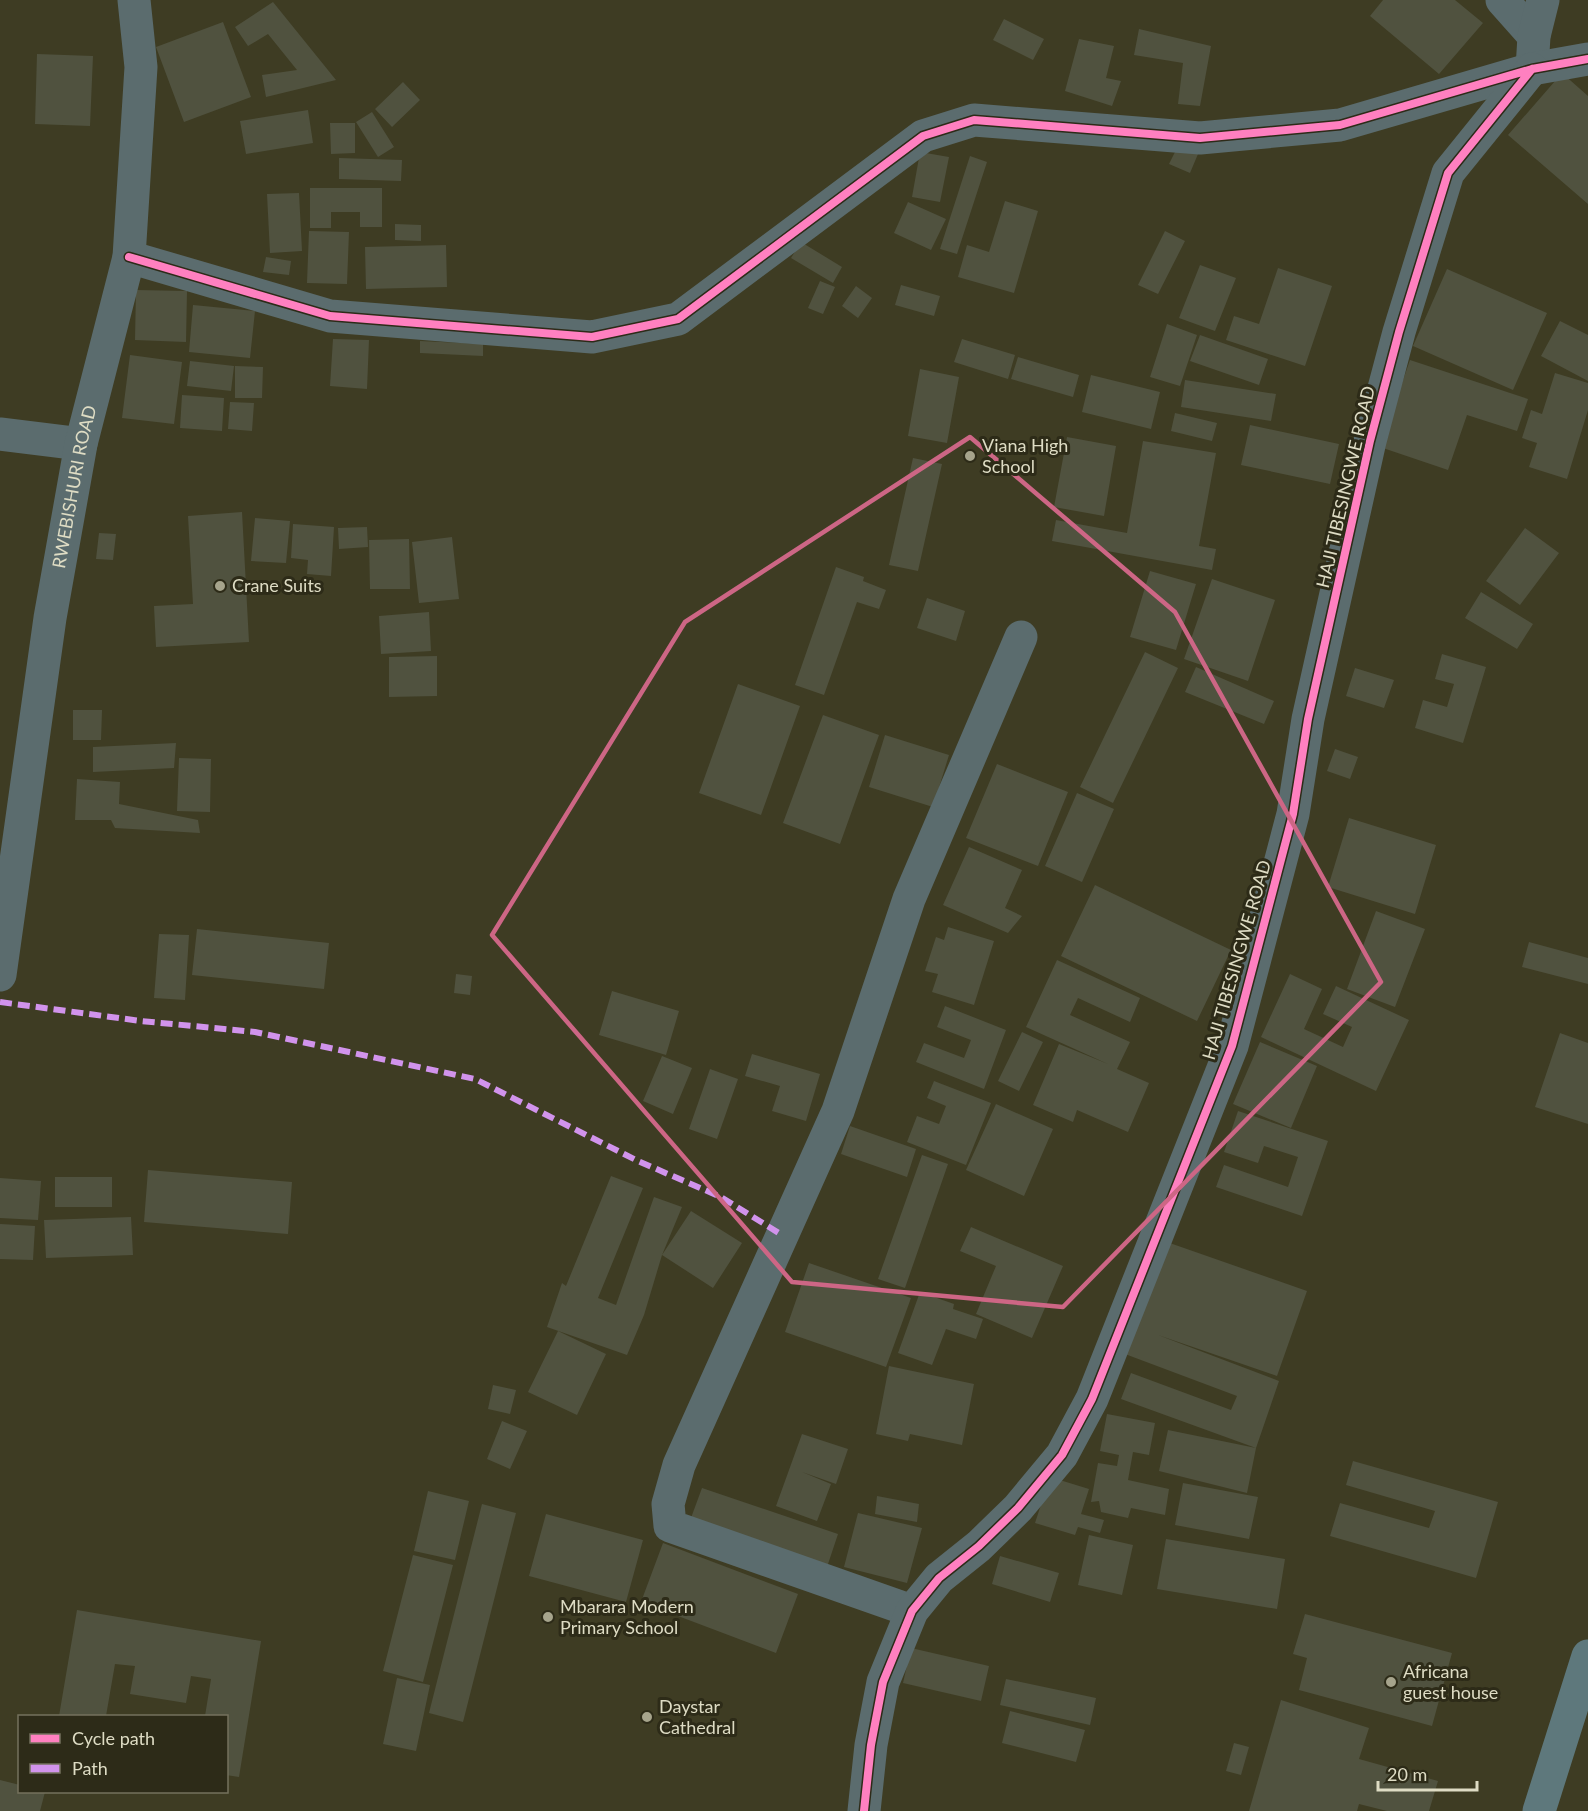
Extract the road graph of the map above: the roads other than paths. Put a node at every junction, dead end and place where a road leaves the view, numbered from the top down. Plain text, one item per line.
1 (134, 0) edge
2 (1502, 0) edge
3 (1543, 0) edge
4 (1534, 36) junction
5 (1588, 59) edge
6 (1532, 69) junction
7 (129, 257) junction
8 (0, 434) edge
9 (81, 444) junction
10 (1021, 638) dead end
11 (4, 917) edge
12 (0, 975) edge
13 (912, 1611) junction
14 (1588, 1656) edge
15 (866, 1810) edge
16 (1539, 1811) edge

1 - 7 street, RWEBISHURI ROAD
2 - 4 street
3 - 4 street
4 - 6 street
5 - 6 street
6 - 7 street
6 - 13 street, HAJI TIBESINGWE ROAD
7 - 9 street, RWEBISHURI ROAD
8 - 9 street
9 - 11 street, RWEBISHURI ROAD
10 - 13 street
11 - 12 street, RWEBISHURI ROAD
13 - 15 street, HAJI TIBESINGWE ROAD
14 - 16 main road

